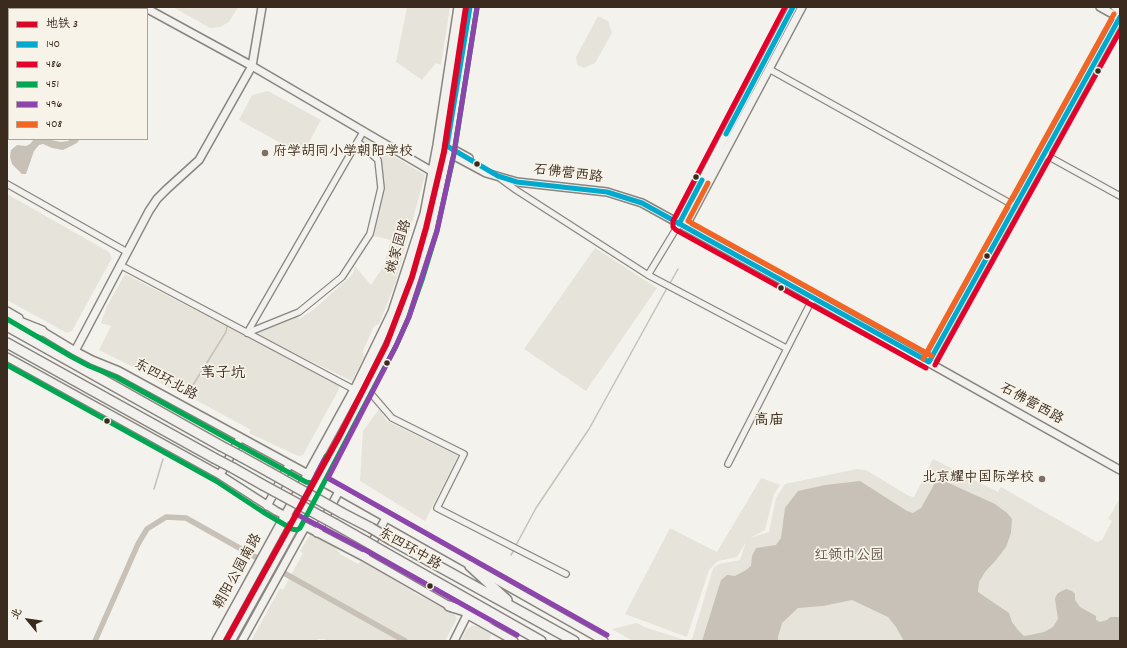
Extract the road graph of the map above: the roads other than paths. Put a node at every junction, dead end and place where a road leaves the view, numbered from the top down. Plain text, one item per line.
1 (262, 7) edge
2 (459, 7) edge
3 (470, 7) edge
4 (793, 7) edge
5 (802, 7) edge
6 (1100, 7) edge
7 (1115, 7) edge
8 (148, 9) edge
9 (1120, 10) edge
10 (1120, 18) edge
11 (252, 66) junction
12 (768, 69) junction
13 (363, 132) junction
14 (358, 142) junction
15 (447, 149) junction
16 (1044, 154) junction
17 (433, 172) junction
18 (498, 176) junction
19 (7, 184) edge
20 (1120, 196) edge
21 (1015, 206) junction
22 (682, 225) junction
23 (127, 252) junction
24 (120, 265) junction
25 (648, 276) junction
26 (813, 298) junction
27 (7, 311) edge
28 (7, 317) edge
29 (7, 326) edge
30 (42, 331) junction
31 (247, 333) junction
32 (7, 343) edge
33 (786, 348) junction
34 (75, 351) junction
35 (7, 357) edge
36 (929, 362) junction
37 (367, 389) junction
38 (355, 390) junction
39 (240, 438) junction
40 (290, 464) junction
41 (728, 464) dead end
42 (1120, 470) edge
43 (220, 475) junction
44 (309, 476) junction
45 (319, 481) junction
46 (338, 491) junction
47 (267, 506) junction
48 (342, 513) joint
49 (286, 517) junction
50 (386, 518) junction
51 (296, 522) junction
52 (305, 527) junction
53 (317, 533) junction
54 (364, 557) junction
55 (470, 566) junction
56 (566, 574) dead end
57 (449, 606) junction
58 (519, 610) junction
59 (467, 615) junction
60 (511, 625) junction
61 (217, 641) edge
62 (230, 641) edge
63 (242, 641) edge
64 (454, 641) edge
65 (514, 641) edge
66 (541, 641) edge
67 (574, 641) edge
68 (604, 641) edge

1 - 11 street
2 - 17 main road, 姚家园路
3 - 15 main road, 姚家园路
4 - 22 street
5 - 12 street
6 - 10 street
7 - 9 street
8 - 11 street
10 - 16 street
11 - 13 street
11 - 23 street
12 - 21 street
12 - 22 street
13 - 14 street
13 - 17 street
14 - 31 street
14 - 31 street
15 - 18 street, 石佛营西路
15 - 37 main road, 姚家园路
16 - 20 street
16 - 21 street
17 - 38 main road, 姚家园路
18 - 22 street, 石佛营西路
18 - 25 street
19 - 23 street
21 - 36 street
22 - 25 street
22 - 26 street, 石佛营西路
23 - 24 street
24 - 31 street
24 - 34 street
25 - 33 street
26 - 33 street
26 - 36 street, 石佛营西路
27 - 30 street, 东四环北路
28 - 30 main road
29 - 48 main road, 东四环北路, bridge
30 - 34 street, 东四环北路
31 - 38 street
32 - 60 main road, 东四环中路, bridge
33 - 41 street
34 - 39 street, 东四环北路
35 - 43 street
36 - 42 street, 石佛营西路
37 - 45 main road, 姚家园路
37 - 56 street
38 - 44 main road, 姚家园路
39 - 40 street, 东四环北路
39 - 43 street
40 - 44 street, 东四环北路
40 - 47 street
43 - 47 street
44 - 45 street, 东四环北路
44 - 49 main road, 朝阳公园南路
45 - 46 street, 东四环中路
45 - 51 main road, 朝阳公园南路
46 - 50 street, 东四环中路
46 - 53 street
47 - 49 street
48 - 58 main road, 东四环中路, bridge
49 - 51 street, 东四环中路
49 - 61 main road, 朝阳公园南路
50 - 54 street
50 - 55 street, 东四环中路
51 - 52 street, 东四环中路
51 - 62 main road, 朝阳公园南路
52 - 53 street, 东四环中路
52 - 63 street
53 - 54 street, 东四环中路
54 - 57 street, 东四环中路
55 - 58 main road
55 - 68 street, 东四环中路
57 - 59 street, 东四环中路
57 - 60 main road
58 - 67 main road, 东四环中路
59 - 64 street
59 - 65 street, 东四环中路
60 - 66 main road, 东四环中路

